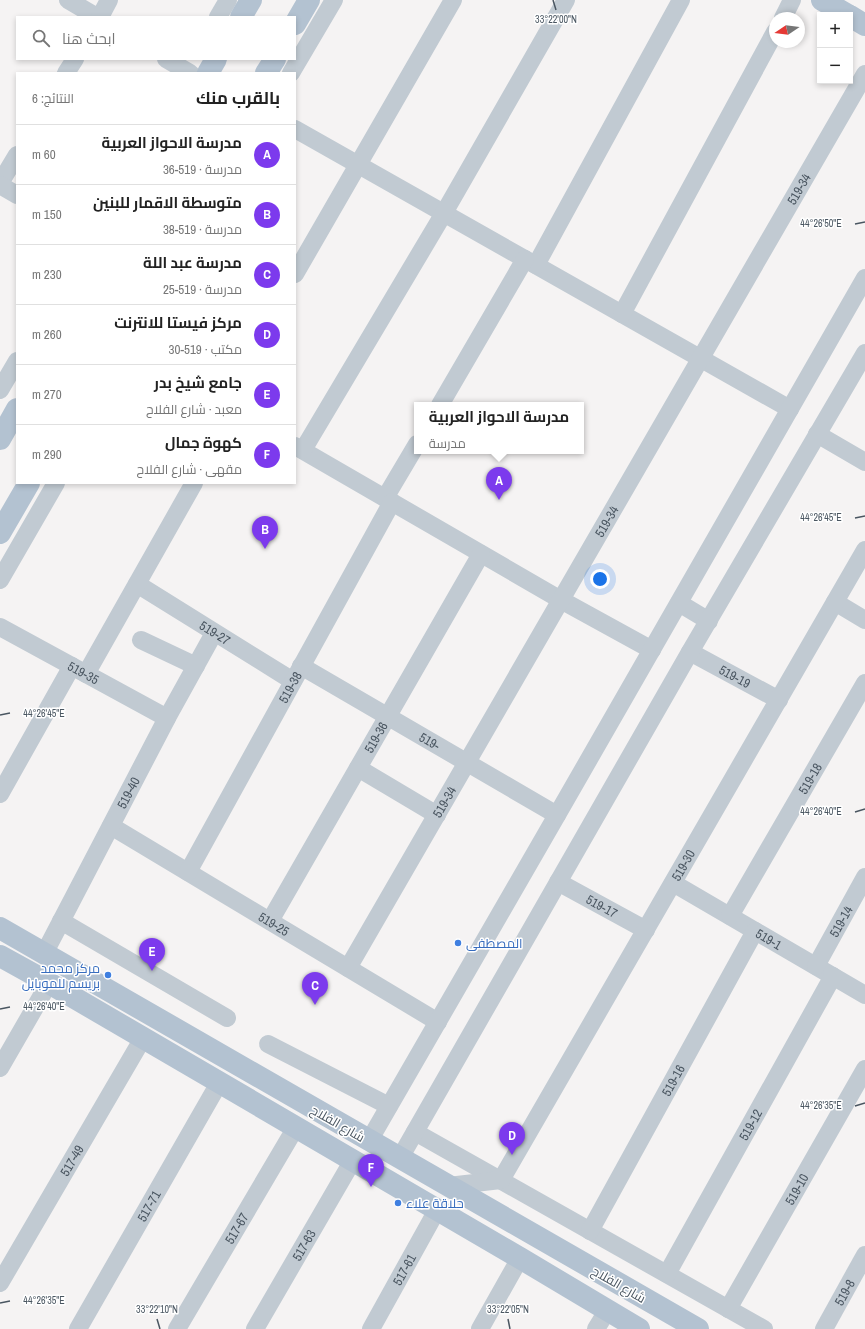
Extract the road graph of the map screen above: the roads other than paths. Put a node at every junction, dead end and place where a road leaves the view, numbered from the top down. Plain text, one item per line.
1 (68, 0) edge
2 (109, 0) edge
3 (228, 0) edge
4 (251, 0) edge
5 (309, 0) edge
6 (334, 0) edge
7 (453, 0) edge
8 (566, 0) edge
9 (681, 0) edge
10 (792, 0) edge
11 (822, 0) edge
12 (786, 12) edge
13 (842, 12) edge
14 (95, 16) edge
15 (101, 16) edge
16 (219, 16) edge
17 (242, 16) edge
18 (853, 18) edge
19 (296, 22) edge
20 (865, 25) edge
21 (769, 43) edge
22 (74, 60) edge
23 (168, 60) edge
24 (214, 60) edge
25 (274, 60) edge
26 (193, 70) edge
27 (67, 72) edge
28 (267, 72) edge
29 (292, 72) edge
30 (865, 74) edge
31 (296, 130) edge
32 (16, 157) edge
33 (357, 165) junction
34 (0, 184) edge
35 (16, 194) edge
36 (444, 213) junction
37 (530, 262) junction
38 (296, 272) edge
39 (865, 278) edge
40 (622, 314) junction
41 (865, 353) edge
42 (701, 359) junction
43 (16, 363) edge
44 (860, 374) edge
45 (0, 390) edge
46 (442, 402) edge
47 (790, 409) junction
48 (16, 411) edge
49 (817, 434) junction
50 (0, 439) edge
51 (299, 448) edge
52 (414, 450) edge
53 (865, 462) edge
54 (28, 484) edge
55 (55, 484) edge
56 (193, 484) edge
57 (388, 500) junction
58 (0, 533) edge
59 (865, 550) edge
60 (481, 554) junction
61 (0, 580) edge
62 (137, 584) junction
63 (561, 600) junction
64 (835, 602) junction
65 (679, 603) junction
66 (865, 620) edge
67 (709, 621) junction
68 (0, 627) edge
69 (214, 633) junction
70 (141, 640) dead end
71 (652, 650) junction
72 (690, 652) junction
73 (196, 666) junction
74 (79, 670) junction
75 (297, 674) junction
76 (864, 686) edge
77 (779, 700) junction
78 (387, 716) junction
79 (167, 718) junction
80 (467, 763) junction
81 (358, 768) junction
82 (0, 794) edge
83 (437, 815) junction
84 (558, 815) junction
85 (111, 826) junction
86 (188, 872) junction
87 (865, 877) edge
88 (558, 882) junction
89 (673, 883) junction
90 (730, 916) junction
91 (61, 921) junction
92 (270, 921) junction
93 (0, 928) edge
94 (646, 930) junction
95 (755, 931) junction
96 (44, 954) junction
97 (0, 956) edge
98 (816, 966) junction
99 (348, 968) junction
100 (833, 976) junction
101 (49, 983) junction
102 (865, 995) edge
103 (227, 1018) dead end
104 (438, 1022) junction
105 (143, 1038) junction
106 (268, 1044) dead end
107 (0, 1068) edge
108 (865, 1069) edge
109 (219, 1083) junction
110 (389, 1106) junction
111 (296, 1127) junction
112 (416, 1132) junction
113 (369, 1141) junction
114 (400, 1158) junction
115 (352, 1160) junction
116 (501, 1180) junction
117 (448, 1186) junction
118 (437, 1210) junction
119 (590, 1231) junction
120 (865, 1255) edge
121 (520, 1258) junction
122 (667, 1274) junction
123 (0, 1283) edge
124 (728, 1309) junction
125 (601, 1320) edge
126 (78, 1329) edge
127 (177, 1329) edge
128 (255, 1329) edge
129 (371, 1329) edge
130 (480, 1329) edge
131 (639, 1329) edge
132 (698, 1329) edge
133 (764, 1329) edge
134 (824, 1329) edge

1 - 14 street
2 - 15 street
3 - 16 street
4 - 17 main road
5 - 19 main road
6 - 29 street
7 - 33 street
8 - 36 street
9 - 37 street
10 - 12 street
11 - 13 main road
18 - 20 main road
21 - 40 street
22 - 27 street
23 - 26 street
24 - 26 main road
25 - 28 main road
30 - 42 street, 519-34
31 - 33 street
32 - 34 street
33 - 36 street
33 - 38 street
34 - 35 street
36 - 37 street
36 - 51 street
37 - 40 street
37 - 46 street
39 - 47 street
40 - 42 street
41 - 44 street
42 - 47 street
42 - 63 street, 519-34
43 - 45 street
44 - 49 street
47 - 65 street
48 - 50 main road
49 - 53 street
49 - 67 street
51 - 57 street
52 - 57 street, 519-38
54 - 58 main road
55 - 61 street
56 - 62 street
57 - 60 street
57 - 75 street, 519-38
59 - 64 street, 519-30
60 - 63 street
60 - 78 street, 519-36
62 - 69 street, 519-27
62 - 74 street
63 - 71 street
63 - 80 street, 519-34
64 - 66 street
64 - 77 street, 519-30
65 - 67 street
65 - 71 street
67 - 72 street
68 - 74 street, 519-35
69 - 73 street, 519-40
69 - 75 street, 519-27
70 - 73 street
71 - 84 street
72 - 77 street, 519-19
72 - 88 street
73 - 79 street, 519-40
74 - 79 street, 519-35
74 - 82 street
75 - 78 street, 519-
75 - 86 street, 519-38
76 - 90 street, 519-18
77 - 89 street, 519-30
78 - 80 street, 519-
78 - 81 street, 519-36
79 - 85 street, 519-40
80 - 83 street, 519-34
80 - 84 street, 519-
81 - 83 street
81 - 92 street, 519-36
83 - 99 street, 519-34
84 - 104 street
85 - 86 street, 519-25
85 - 91 street, 519-40
86 - 92 street, 519-25
87 - 98 street, 519-14
88 - 94 street, 519-17
88 - 112 street
89 - 90 street, 519-1
89 - 94 street, 519-30
90 - 95 street, 519-1
91 - 96 street, 519-40
91 - 103 street
92 - 99 street, 519-25
93 - 96 main road, شارع الفلاح
94 - 116 street, 519-30
95 - 98 street, 519-1
95 - 119 street, 519-16
96 - 113 main road, شارع الفلاح
97 - 101 main road, شارع الفلاح
98 - 100 street, 519-1
99 - 104 street, 519-25
100 - 102 street, 519-1
100 - 122 street, 519-12
101 - 105 main road, شارع الفلاح
101 - 107 street
104 - 110 street
105 - 109 main road, شارع الفلاح
105 - 123 street, 517-49
106 - 110 street
108 - 124 street, 519-10
109 - 111 main road, شارع الفلاح
109 - 126 street, 517-71
110 - 113 street
111 - 115 main road, شارع الفلاح
111 - 127 street, 517-67
112 - 114 street
112 - 116 street
113 - 114 main road, شارع الفلاح
114 - 117 main road, شارع الفلاح
115 - 118 main road, شارع الفلاح
115 - 128 street, 517-63
116 - 117 street
116 - 119 street
117 - 132 main road, شارع الفلاح
118 - 121 main road, شارع الفلاح
118 - 129 street, 517-61
119 - 122 street
120 - 134 street, 519-8
121 - 125 main road, شارع الفلاح
121 - 130 street
122 - 124 street
124 - 133 street
125 - 131 main road, شارع الفلاح

